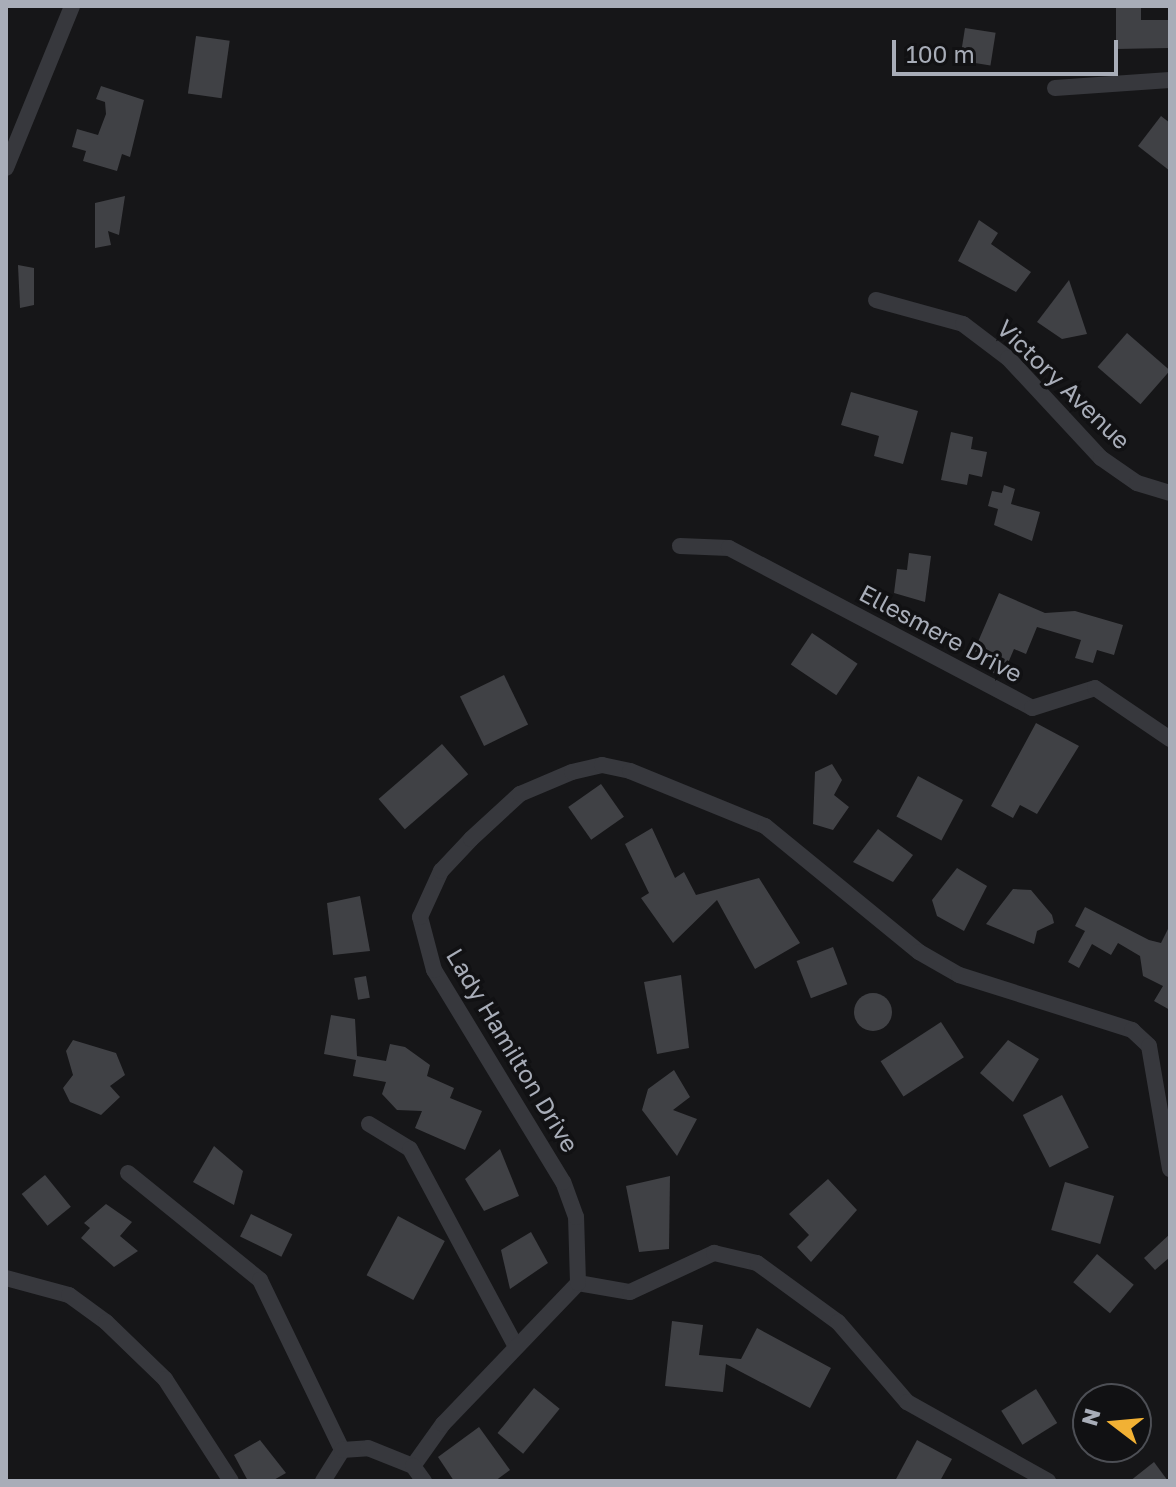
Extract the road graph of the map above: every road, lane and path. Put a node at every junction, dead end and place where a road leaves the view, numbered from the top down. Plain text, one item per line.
1 (72, 6) edge
2 (1170, 80) edge
3 (1055, 88) dead end
4 (6, 168) edge
5 (876, 300) dead end
6 (1170, 493) edge
7 (680, 546) dead end
8 (1170, 739) edge
9 (369, 1124) dead end
10 (1170, 1169) edge
11 (128, 1173) dead end
12 (6, 1278) edge
13 (578, 1283) junction
14 (515, 1345) junction
15 (342, 1450) junction
16 (413, 1466) junction
17 (231, 1481) edge
18 (323, 1481) edge
19 (424, 1481) edge
20 (1048, 1481) edge

1 - 4 street
2 - 3 street
5 - 6 street, Victory Avenue
7 - 8 street, Ellesmere Drive
9 - 14 street
10 - 13 street, Lady Hamilton Drive
11 - 15 street
12 - 17 street
13 - 14 street
13 - 20 street
14 - 16 street
15 - 16 street
15 - 18 street
16 - 19 street

